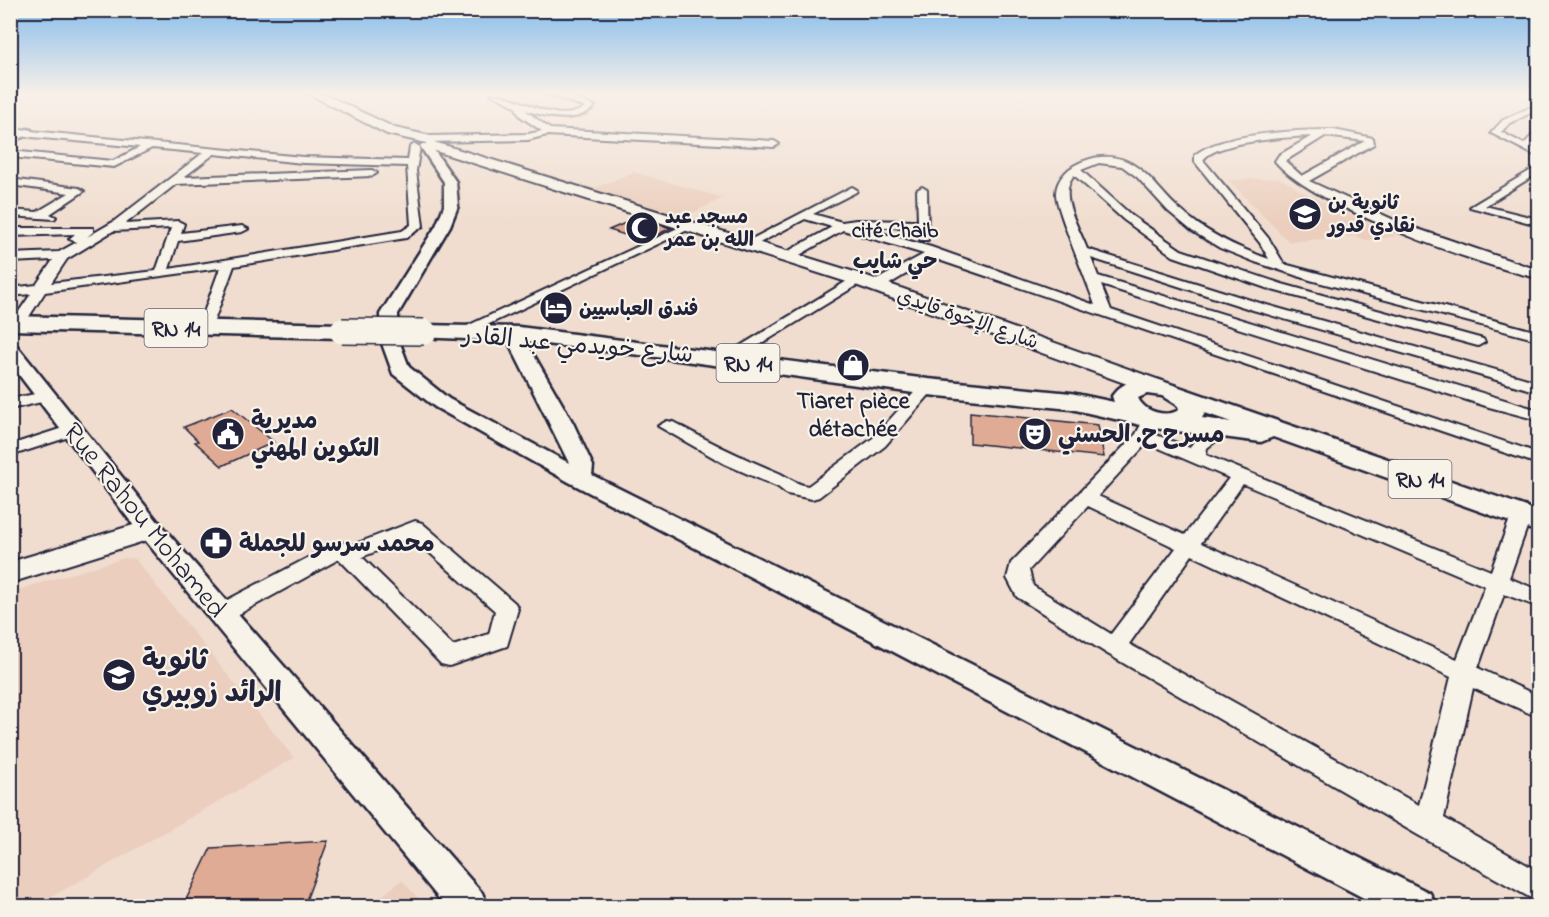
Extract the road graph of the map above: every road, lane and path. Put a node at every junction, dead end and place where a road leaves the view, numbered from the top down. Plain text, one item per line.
1 (69, 137) edge
2 (401, 137) edge
3 (529, 137) edge
4 (637, 137) edge
5 (1273, 137) edge
6 (1317, 137) edge
7 (1361, 137) edge
8 (1503, 137) edge
9 (1535, 137) edge
10 (774, 144) dead end
11 (150, 146) junction
12 (1526, 147) junction
13 (421, 148) junction
14 (211, 152) junction
15 (10, 154) edge
16 (1539, 154) edge
17 (1074, 169) junction
18 (1539, 169) edge
19 (1301, 181) junction
20 (10, 182) edge
21 (173, 182) junction
22 (852, 190) dead end
23 (922, 190) dead end
24 (10, 213) edge
25 (803, 215) junction
26 (39, 216) junction
27 (1538, 221) edge
28 (922, 225) junction
29 (113, 226) junction
30 (842, 226) junction
31 (688, 227) junction
32 (242, 229) dead end
33 (10, 232) edge
34 (173, 238) junction
35 (746, 245) junction
36 (1082, 251) junction
37 (929, 252) junction
38 (55, 257) junction
39 (787, 257) junction
40 (10, 258) edge
41 (229, 262) junction
42 (1279, 266) junction
43 (161, 274) junction
44 (1539, 274) edge
45 (1092, 278) junction
46 (857, 279) junction
47 (876, 286) junction
48 (40, 291) junction
49 (1290, 291) junction
50 (10, 292) edge
51 (1262, 308) junction
52 (1105, 312) junction
53 (13, 327) edge
54 (205, 329) junction
55 (461, 332) junction
56 (519, 334) junction
57 (1539, 336) edge
58 (1478, 342) dead end
59 (10, 350) edge
60 (725, 360) junction
61 (928, 387) junction
62 (1539, 387) edge
63 (45, 397) junction
64 (1071, 401) junction
65 (10, 404) edge
66 (1178, 415) junction
67 (1539, 415) edge
68 (1152, 423) junction
69 (667, 426) dead end
70 (72, 430) junction
71 (1302, 436) junction
72 (10, 451) edge
73 (1539, 459) edge
74 (577, 477) junction
75 (1239, 477) junction
76 (1088, 498) junction
77 (1530, 519) edge
78 (150, 529) junction
79 (1187, 544) junction
80 (347, 555) junction
81 (10, 573) edge
82 (1499, 583) junction
83 (1539, 599) edge
84 (222, 613) junction
85 (1114, 647) junction
86 (1464, 673) junction
87 (1539, 707) edge
88 (1428, 826) junction
89 (1539, 887) edge
90 (469, 906) edge
91 (1417, 906) edge

1 - 11 street
2 - 13 main road, شارع الإخوة قايدي
3 - 13 street
4 - 10 street
5 - 42 street
6 - 19 street
7 - 19 street
8 - 12 street
9 - 12 street
11 - 14 street
11 - 15 street
12 - 16 street
13 - 14 street
13 - 21 street
13 - 31 main road, شارع الإخوة قايدي
13 - 41 street
13 - 74 street
14 - 21 street
17 - 36 street
17 - 42 street
17 - 49 street
18 - 27 street
19 - 44 street
20 - 26 street
21 - 29 street
22 - 25 street
23 - 28 street
24 - 26 street
25 - 30 street
25 - 35 street
26 - 29 street
28 - 30 street
28 - 37 street
29 - 34 street
29 - 38 street
30 - 37 street
30 - 39 street
31 - 35 main road, شارع الإخوة قايدي
31 - 55 street
32 - 34 street
33 - 38 street
34 - 43 street
35 - 39 main road, شارع الإخوة قايدي
36 - 45 street
36 - 51 street
37 - 47 street
37 - 52 street
38 - 40 street
38 - 48 street
39 - 46 main road, شارع الإخوة قايدي
41 - 43 street
41 - 54 street
42 - 57 street
43 - 48 street
45 - 52 street
45 - 67 street
46 - 47 main road, شارع الإخوة قايدي
46 - 60 street
47 - 66 main road, شارع الإخوة قايدي
48 - 50 street
48 - 53 street
49 - 51 street
49 - 58 street
51 - 62 street
52 - 73 street
53 - 54 main road, شارع خويدمي عبد القادر / RN 14
54 - 55 main road, شارع خويدمي عبد القادر / RN 14, bridge
55 - 56 main road, شارع خويدمي عبد القادر / RN 14
56 - 60 main road, شارع خويدمي عبد القادر / RN 14
56 - 74 street
59 - 63 street, Rue Rahou Mohamed
60 - 61 main road, شارع خويدمي عبد القادر / RN 14
61 - 64 main road, شارع خويدمي عبد القادر / RN 14
61 - 69 street
63 - 65 street
63 - 70 street, Rue Rahou Mohamed
64 - 66 main road, شارع خويدمي عبد القادر / RN 14
64 - 68 main road, شارع خويدمي عبد القادر / RN 14
66 - 68 main road, شارع خويدمي عبد القادر / RN 14
66 - 68 main road
66 - 71 main road, شارع خويدمي عبد القادر / RN 14
66 - 71 main road, شارع خويدمي عبد القادر / RN 14
66 - 75 street
68 - 76 street
70 - 72 street
70 - 78 street, Rue Rahou Mohamed
71 - 77 main road, RN 14
74 - 91 street
75 - 79 street
75 - 82 street
76 - 79 street
76 - 85 street
77 - 82 street
78 - 81 main road
78 - 84 street, Rue Rahou Mohamed
79 - 85 street
79 - 86 street
80 - 80 street
80 - 84 street
82 - 83 street
82 - 86 street
84 - 90 street, Rue Rahou Mohamed
85 - 88 street
86 - 87 street
86 - 88 street
88 - 89 street

